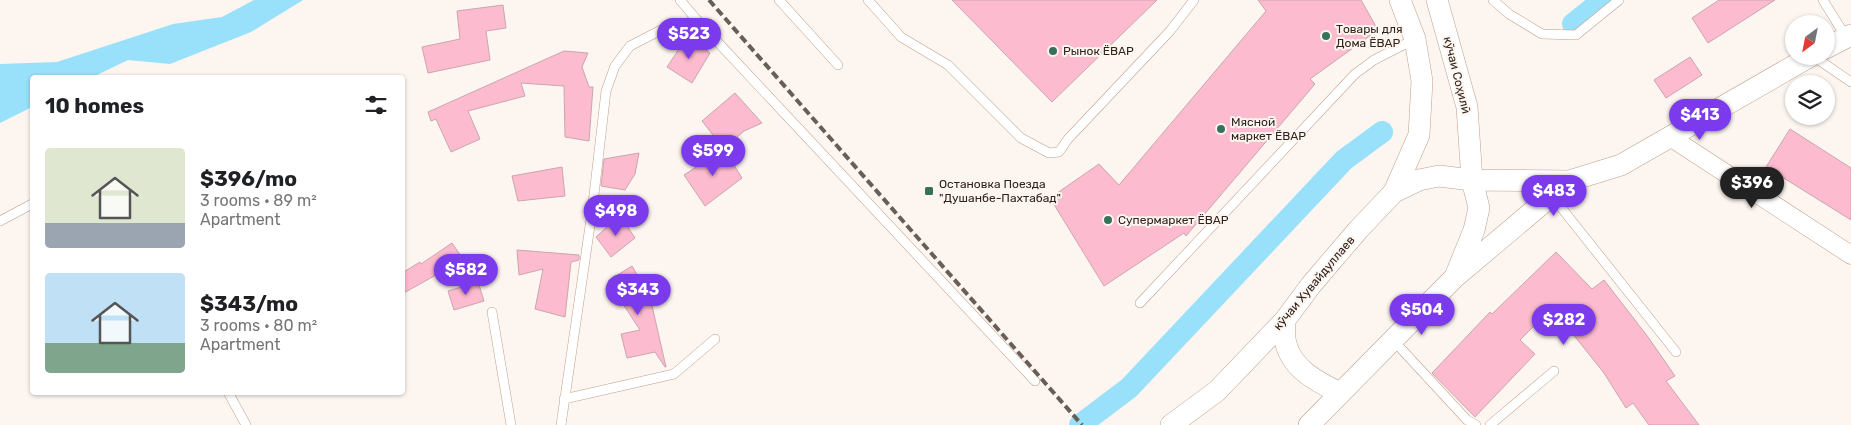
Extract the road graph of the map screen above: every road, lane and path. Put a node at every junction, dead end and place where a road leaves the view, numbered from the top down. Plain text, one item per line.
1 (680, 0) edge
2 (779, 0) edge
3 (868, 0) edge
4 (1194, 0) edge
5 (1400, 0) edge
6 (1437, 0) edge
7 (1493, 0) edge
8 (1619, 0) edge
9 (1823, 0) edge
10 (697, 20) junction
11 (1849, 36) edge
12 (1415, 39) junction
13 (1835, 43) edge
14 (838, 65) dead end
15 (1796, 65) edge
16 (1826, 65) edge
17 (1851, 82) edge
18 (1670, 137) junction
19 (1472, 180) junction
20 (1569, 181) junction
21 (1394, 192) junction
22 (1552, 196) junction
23 (30, 205) edge
24 (0, 221) edge
25 (1851, 255) edge
26 (1454, 277) junction
27 (1140, 303) dead end
28 (492, 312) dead end
29 (1285, 320) junction
30 (715, 339) dead end
31 (1393, 340) junction
32 (1676, 352) dead end
33 (1554, 371) dead end
34 (1035, 381) dead end
35 (1340, 393) junction
36 (230, 395) edge
37 (564, 399) junction
38 (246, 425) edge
39 (511, 425) edge
40 (561, 425) edge
41 (1171, 425) edge
42 (1309, 425) edge
43 (1476, 425) edge
44 (1490, 425) edge

1 - 10 lane
2 - 14 lane
3 - 4 lane
5 - 12 street
6 - 19 street, кӯчаи Соҳилӣ
7 - 8 lane
9 - 11 lane
10 - 34 lane
10 - 37 lane
11 - 13 street
12 - 21 street
12 - 27 lane
15 - 18 street, кӯчаи Хувайдуллаев
16 - 17 lane
18 - 20 street, кӯчаи Хувайдуллаев
18 - 25 street
19 - 20 street, кӯчаи Хувайдуллаев
19 - 21 street, кӯчаи Хувайдуллаев
19 - 26 street, кӯчаи Хувайдуллаев
20 - 22 street, кӯчаи Хувайдуллаев
21 - 29 street, кӯчаи Хувайдуллаев
22 - 26 street, кӯчаи Хувайдуллаев
22 - 32 lane
23 - 24 lane
26 - 31 street, кӯчаи Хувайдуллаев
28 - 39 lane
29 - 35 street
29 - 41 street, кӯчаи Хувайдуллаев
30 - 37 lane
31 - 35 street, кӯчаи Хувайдуллаев
31 - 43 lane
33 - 44 lane
35 - 42 street, кӯчаи Хувайдуллаев
36 - 38 lane
37 - 40 lane

